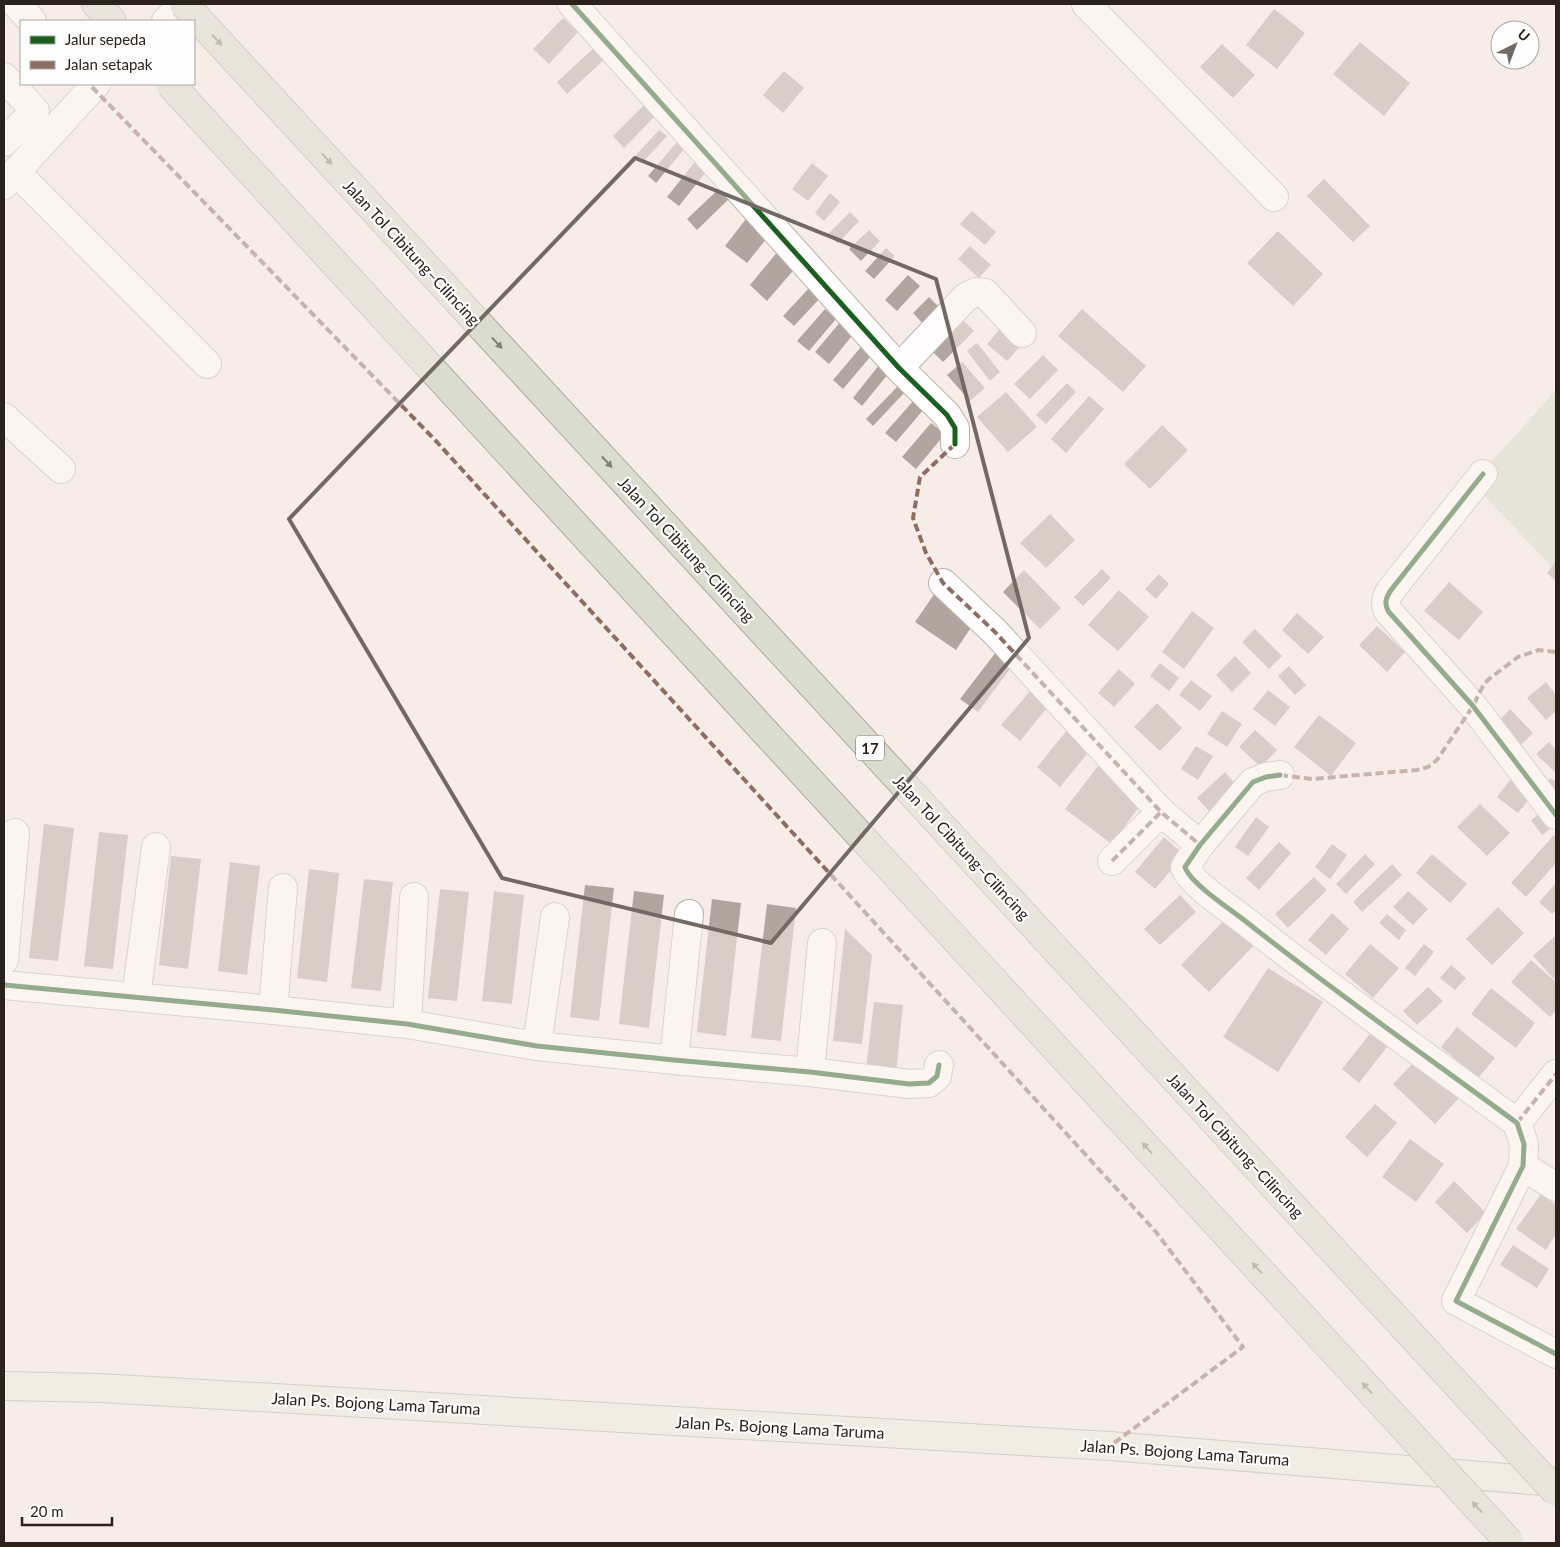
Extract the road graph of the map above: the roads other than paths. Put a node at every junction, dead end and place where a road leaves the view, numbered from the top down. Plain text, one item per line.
1 (16, 4) edge
2 (96, 4) edge
3 (184, 4) edge
4 (572, 4) edge
5 (1086, 4) edge
6 (31, 20) edge
7 (111, 20) edge
8 (167, 20) edge
9 (4, 77) edge
10 (93, 85) edge
11 (171, 85) edge
12 (4, 142) edge
13 (10, 178) edge
14 (1274, 197) dead end
15 (1022, 333) dead end
16 (207, 364) dead end
17 (899, 368) junction
18 (4, 417) edge
19 (955, 444) dead end
20 (61, 469) dead end
21 (1483, 474) dead end
22 (943, 583) dead end
23 (1280, 775) dead end
24 (1161, 812) junction
25 (1556, 815) edge
26 (15, 833) dead end
27 (1200, 845) junction
28 (156, 847) dead end
29 (1112, 861) dead end
30 (283, 888) dead end
31 (414, 897) dead end
32 (689, 914) dead end
33 (555, 917) dead end
34 (822, 943) dead end
35 (4, 960) edge
36 (4, 985) edge
37 (136, 997) junction
38 (273, 1010) junction
39 (406, 1024) junction
40 (537, 1046) junction
41 (674, 1060) junction
42 (939, 1065) dead end
43 (810, 1072) junction
44 (1556, 1074) edge
45 (1517, 1123) junction
46 (1523, 1166) junction
47 (1556, 1187) edge
48 (1556, 1354) edge
49 (4, 1386) edge
50 (1556, 1482) edge
51 (1556, 1492) edge
52 (1510, 1543) edge

1 - 6 street
2 - 7 highway
3 - 8 street
3 -> 51 highway, Jalan Tol Cibitung–Cilincing / 17, bridge
4 - 17 street
5 - 14 street
9 - 12 street
10 - 13 street
52 -> 11 highway, bridge
13 - 16 street
15 - 17 street
17 - 19 street
18 - 20 street
21 - 25 street
22 - 24 street
23 - 27 street
24 - 27 street
24 - 29 street
26 - 35 street
27 - 45 street
28 - 37 street
30 - 38 street
31 - 39 street
32 - 41 street
33 - 40 street
34 - 43 street
36 - 37 street
37 - 38 street
38 - 39 street
39 - 40 street
40 - 41 street
41 - 43 street
42 - 43 street
44 - 45 street
45 - 46 street
46 - 47 street
46 - 48 street
49 - 50 main road, Jalan Ps. Bojong Lama Taruma

